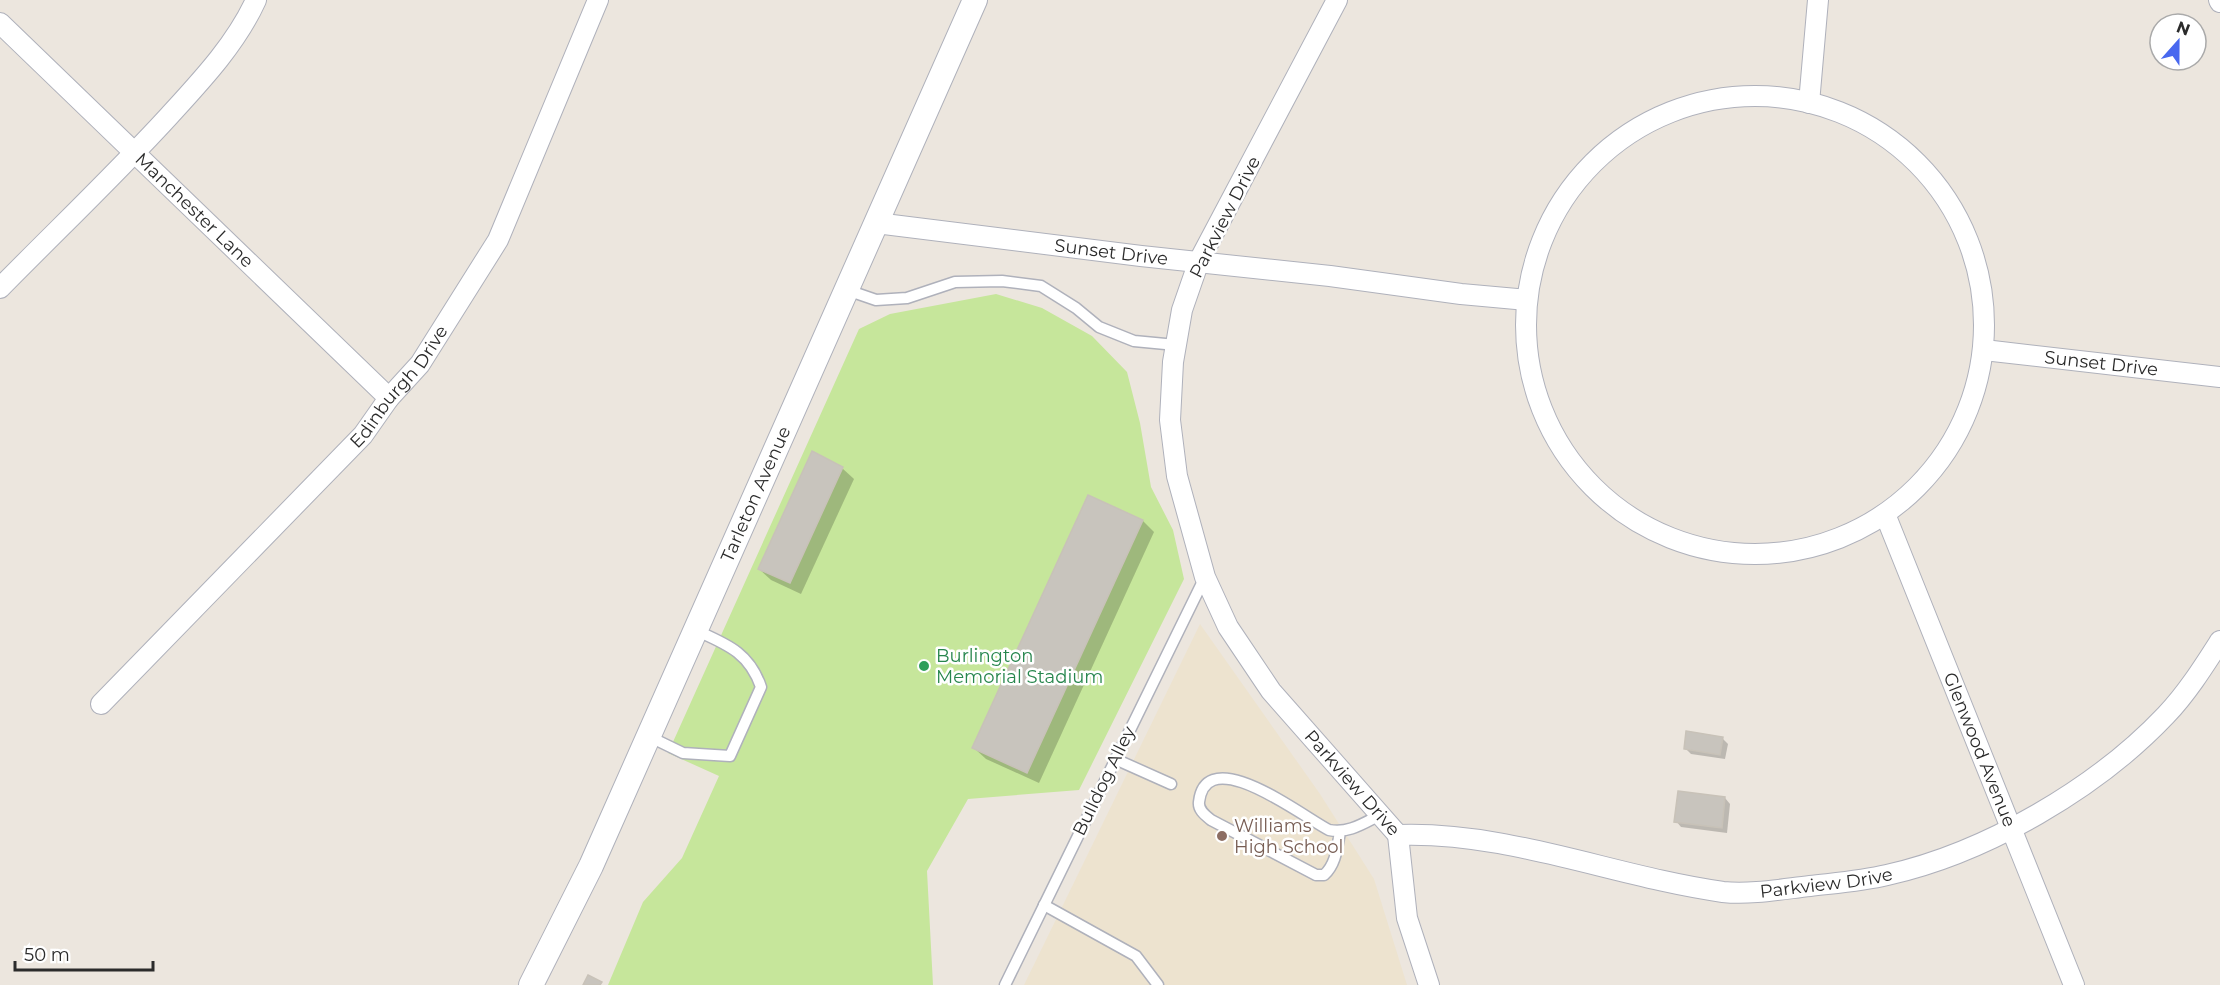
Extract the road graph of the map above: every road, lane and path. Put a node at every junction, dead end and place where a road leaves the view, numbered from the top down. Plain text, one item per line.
1 (256, 0) edge
2 (598, 0) edge
3 (975, 0) edge
4 (1337, 0) edge
5 (1818, 0) edge
6 (0, 22) edge
7 (1809, 103) junction
8 (134, 155) junction
9 (876, 223) junction
10 (1199, 261) junction
11 (0, 288) edge
12 (847, 290) junction
13 (1527, 300) junction
14 (1176, 345) junction
15 (1983, 350) junction
16 (2220, 377) edge
17 (389, 398) junction
18 (1886, 514) junction
19 (1205, 577) junction
20 (695, 630) junction
21 (2220, 640) edge
22 (101, 704) dead end
23 (648, 736) junction
24 (1115, 759) junction
25 (1171, 784) dead end
26 (1188, 792) dead end
27 (1200, 798) junction
28 (1380, 815) junction
29 (2010, 829) junction
30 (1340, 832) junction
31 (1398, 835) junction
32 (1044, 904) junction
33 (531, 985) edge
34 (1005, 985) edge
35 (1158, 985) edge
36 (1429, 985) edge
37 (2073, 985) edge

1 - 8 street
2 - 17 street, Edinburgh Drive
3 - 9 street, Tarleton Avenue
4 - 10 street, Parkview Drive
5 - 7 street
6 - 8 street, Manchester Lane
7 - 13 street
7 - 15 street
8 - 11 street
8 - 17 street, Manchester Lane
9 - 10 street, Sunset Drive
9 - 12 street, Tarleton Avenue
10 - 13 street, Sunset Drive
10 - 14 street, Parkview Drive
12 - 14 lane
12 - 20 street, Tarleton Avenue
13 - 18 street
14 - 19 street, Parkview Drive
15 - 16 street, Sunset Drive
15 - 18 street
17 - 22 street, Edinburgh Drive
18 - 29 street, Glenwood Avenue
19 - 24 lane, Bulldog Alley
19 - 28 street, Parkview Drive
20 - 23 street, Tarleton Avenue
20 - 23 lane
21 - 29 street, Parkview Drive
23 - 33 street, Tarleton Avenue
24 - 25 lane
24 - 32 lane, Bulldog Alley
26 - 27 lane
27 - 30 lane
27 - 30 lane
28 - 30 lane
28 - 31 street, Parkview Drive
29 - 31 street, Parkview Drive
29 - 37 street, Glenwood Avenue
31 - 36 street
32 - 34 lane, Bulldog Alley
32 - 35 lane

